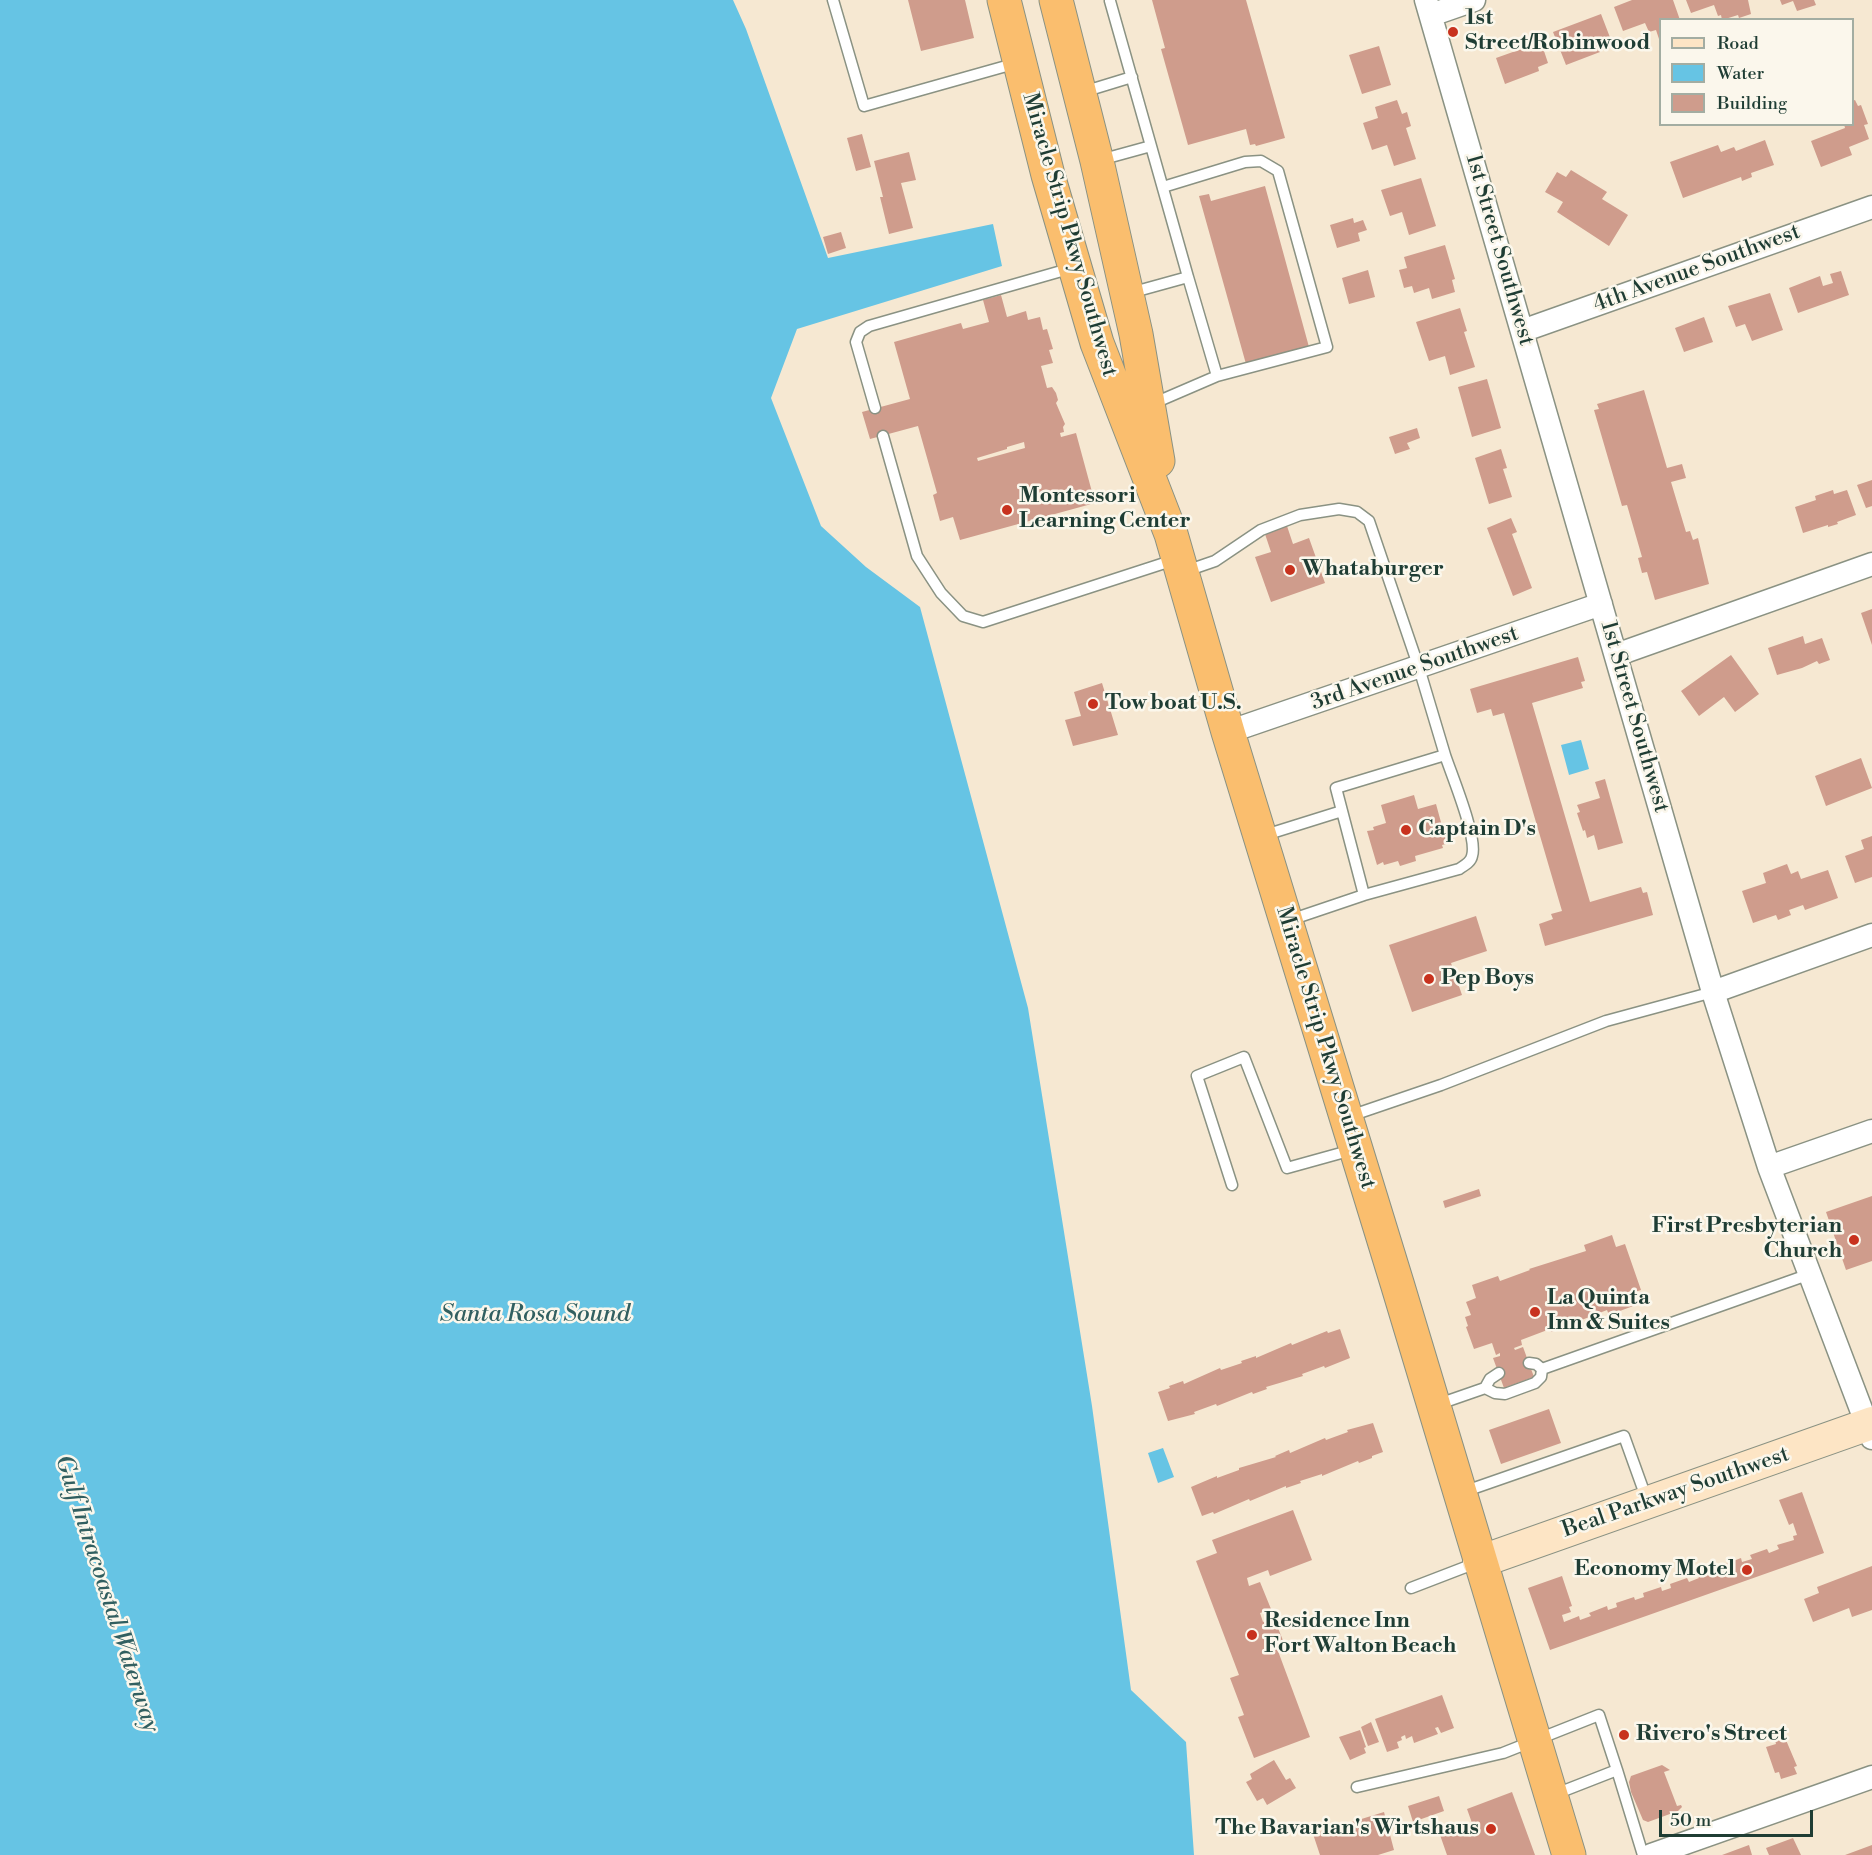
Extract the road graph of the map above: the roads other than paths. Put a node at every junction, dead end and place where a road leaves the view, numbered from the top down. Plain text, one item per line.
1 (833, 0) edge
2 (1004, 0) edge
3 (1056, 0) edge
4 (1474, 0) edge
5 (1110, 1) edge
6 (1428, 8) edge
7 (1020, 62) junction
8 (1132, 77) junction
9 (1080, 93) junction
10 (1151, 146) junction
11 (1097, 161) junction
12 (1163, 187) junction
13 (1872, 207) edge
14 (1075, 267) junction
15 (1188, 277) junction
16 (1127, 294) junction
17 (1522, 331) junction
18 (1217, 376) junction
19 (1149, 406) junction
20 (875, 408) dead end
21 (883, 436) dead end
22 (1177, 555) junction
23 (1872, 564) edge
24 (1601, 604) junction
25 (1616, 655) junction
26 (1419, 668) junction
27 (1228, 732) junction
28 (1445, 755) junction
29 (1342, 811) junction
30 (1260, 836) junction
31 (1364, 895) junction
32 (1286, 921) junction
33 (1872, 935) edge
34 (1713, 992) junction
35 (1346, 1117) junction
36 (1872, 1131) edge
37 (1356, 1149) junction
38 (1769, 1167) junction
39 (1232, 1185) dead end
40 (1810, 1275) junction
41 (1529, 1363) dead end
42 (1542, 1369) junction
43 (1499, 1373) dead end
44 (1485, 1388) junction
45 (1433, 1406) junction
46 (1870, 1429) edge
47 (1459, 1493) junction
48 (1648, 1503) junction
49 (1479, 1562) junction
50 (1412, 1588) dead end
51 (1534, 1741) junction
52 (1617, 1770) junction
53 (1872, 1777) edge
54 (1357, 1787) dead end
55 (1550, 1796) junction
56 (1569, 1855) edge
57 (1643, 1855) edge
58 (1651, 1855) edge

1 - 7 lane
2 - 7 highway, Miracle Strip Pkwy Southwest
3 - 9 highway, Miracle Strip Pkwy Southwest
4 - 6 street
5 - 8 lane
6 - 17 street, 1st Street Southwest
7 - 14 highway, Miracle Strip Pkwy Southwest
8 - 9 lane
8 - 10 lane
9 - 11 highway, Miracle Strip Pkwy Southwest
10 - 11 lane
10 - 12 lane
11 - 16 highway, Miracle Strip Pkwy Southwest
12 - 15 lane
12 - 18 lane
13 - 17 street, 4th Avenue Southwest
14 - 20 lane
14 - 22 highway, Miracle Strip Pkwy Southwest
15 - 16 lane
15 - 18 lane
16 - 19 highway, Miracle Strip Pkwy Southwest
17 - 24 street, 1st Street Southwest
18 - 19 lane
19 - 22 highway, Miracle Strip Pkwy Southwest
21 - 22 lane
22 - 26 lane
22 - 27 highway, Miracle Strip Pkwy Southwest
23 - 25 street
24 - 25 street, 1st Street Southwest
24 - 26 street, 3rd Avenue Southwest
25 - 34 street, 1st Street Southwest
26 - 27 street, 3rd Avenue Southwest
26 - 28 lane
27 - 30 highway, Miracle Strip Pkwy Southwest
28 - 29 lane
28 - 31 lane
29 - 30 lane
29 - 31 lane
30 - 32 highway, Miracle Strip Pkwy Southwest
31 - 32 lane
32 - 35 highway, Miracle Strip Pkwy Southwest
33 - 34 street
34 - 35 lane
34 - 38 street, 1st Street Southwest
35 - 37 highway, Miracle Strip Pkwy Southwest
36 - 38 street
37 - 39 lane
37 - 45 highway, Miracle Strip Pkwy Southwest
38 - 40 street, 1st Street Southwest
40 - 42 lane
40 - 46 street, 1st Street Southwest
41 - 42 lane
42 - 44 lane
43 - 44 lane
44 - 45 lane
45 - 47 highway, Miracle Strip Pkwy Southwest
46 - 48 main road, Beal Parkway Southwest
47 - 48 lane
47 - 49 highway, Miracle Strip Pkwy Southwest
48 - 49 main road, Beal Parkway Southwest
49 - 50 lane
49 - 51 highway, Miracle Strip Pkwy Southwest
51 - 52 lane
51 - 54 lane
51 - 55 highway, Miracle Strip Pkwy Southwest
52 - 55 lane
52 - 57 lane
53 - 58 street
55 - 56 highway, Miracle Strip Pkwy Southwest

